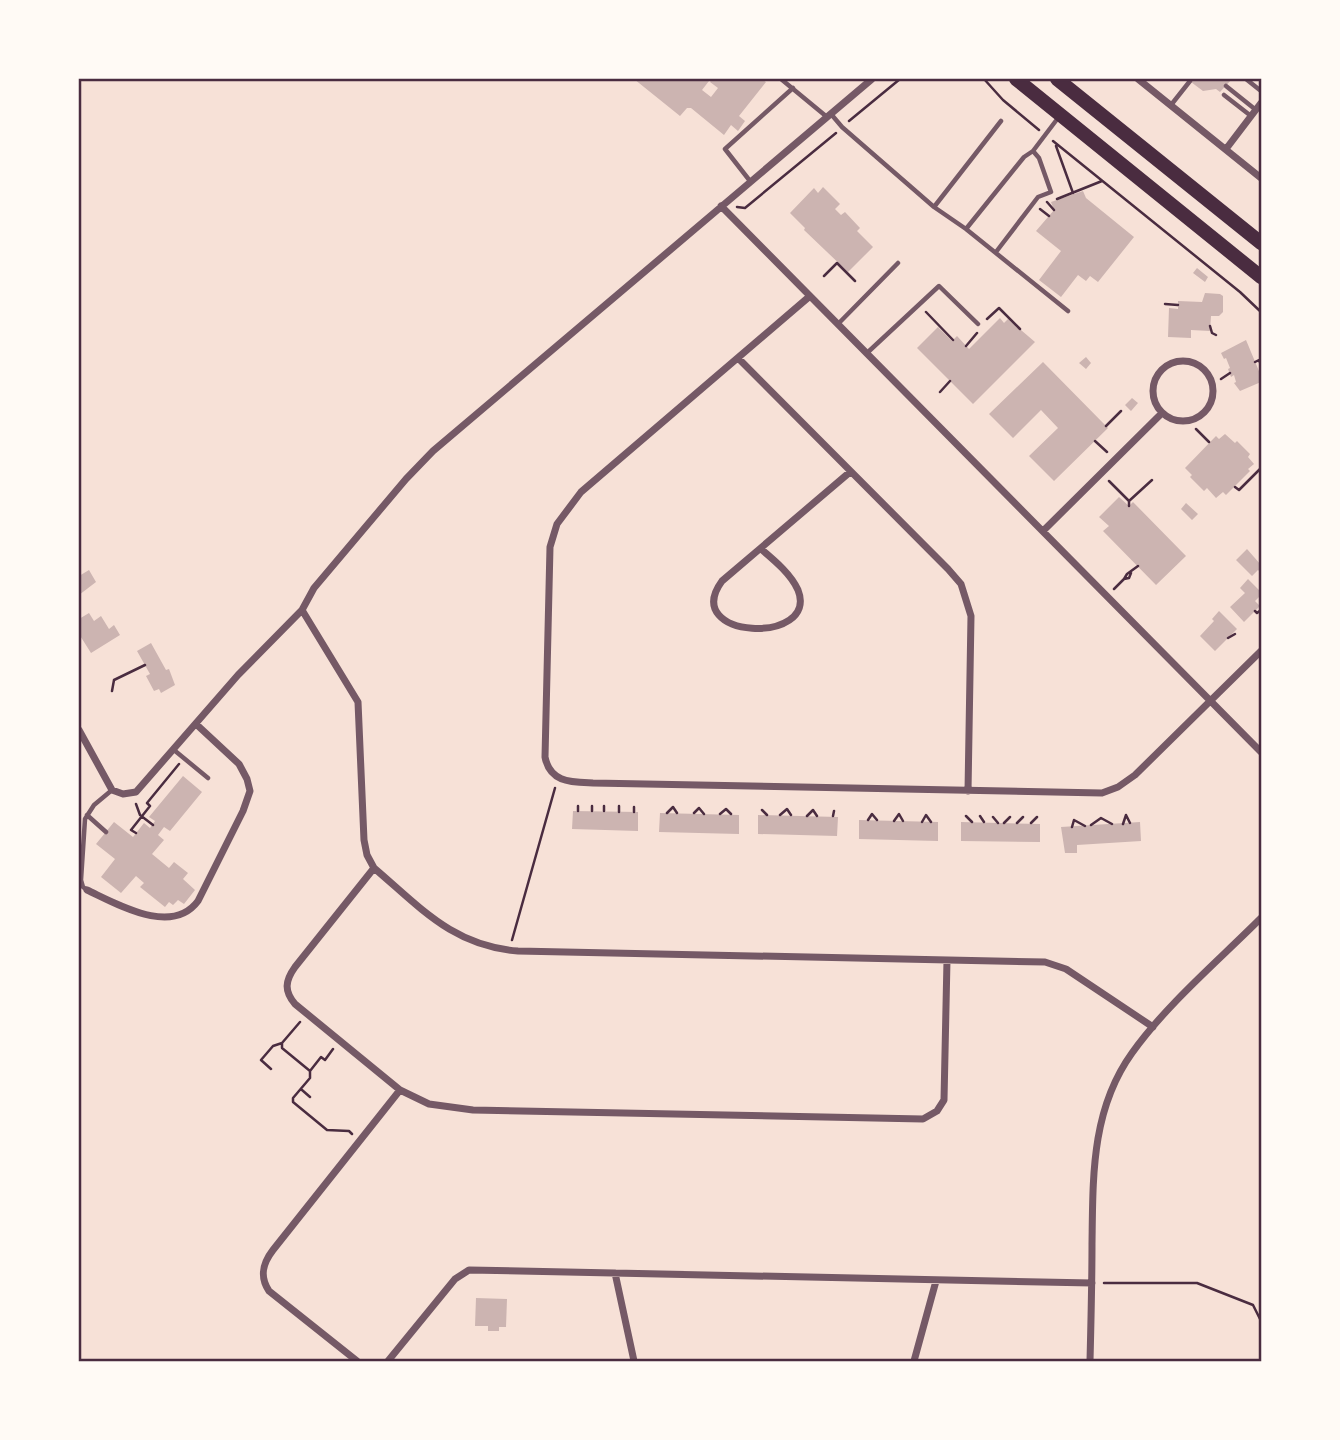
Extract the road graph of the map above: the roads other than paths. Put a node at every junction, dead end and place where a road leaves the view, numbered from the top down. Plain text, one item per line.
1 (781, 79) edge
2 (872, 79) edge
3 (1016, 79) edge
4 (1057, 79) edge
5 (1246, 79) edge
6 (1143, 80) edge
7 (1190, 81) dead end
8 (1226, 86) dead end
9 (793, 88) junction
10 (1261, 91) edge
11 (1224, 95) dead end
12 (1171, 105) junction
13 (1255, 111) edge
14 (1061, 115) junction
15 (829, 116) junction
16 (1261, 120) edge
17 (1001, 121) dead end
18 (1226, 149) junction
19 (1033, 151) junction
20 (1261, 178) edge
21 (750, 181) junction
22 (721, 206) junction
23 (934, 207) junction
24 (966, 229) junction
25 (1261, 243) edge
26 (996, 252) junction
27 (898, 263) dead end
28 (1261, 276) edge
29 (810, 296) junction
30 (1068, 311) dead end
31 (837, 324) junction
32 (978, 324) dead end
33 (867, 354) junction
34 (739, 359) junction
35 (1162, 413) junction
36 (850, 472) junction
37 (1043, 531) junction
38 (761, 549) junction
39 (302, 610) junction
40 (1261, 651) edge
41 (1210, 701) junction
42 (196, 724) junction
43 (79, 730) edge
44 (173, 750) junction
45 (1261, 752) edge
46 (208, 778) dead end
47 (112, 790) junction
48 (968, 791) junction
49 (87, 815) junction
50 (106, 832) dead end
51 (374, 868) junction
52 (87, 890) joint
53 (1261, 918) edge
54 (947, 960) junction
55 (1153, 1027) junction
56 (400, 1090) junction
57 (615, 1273) junction
58 (936, 1281) junction
59 (1092, 1283) junction
60 (357, 1361) edge
61 (388, 1361) edge
62 (634, 1361) edge
63 (914, 1361) edge
64 (1090, 1361) edge

1 - 9 lane
2 - 15 street
3 - 14 main road
4 - 25 main road
5 - 10 lane
6 - 12 street
7 - 12 lane
8 - 13 lane
9 - 15 lane
9 - 21 lane
11 - 13 lane
12 - 18 street
13 - 16 lane
13 - 18 street
14 - 19 lane
14 - 28 main road
15 - 21 street
15 - 23 lane
17 - 23 lane
18 - 20 street
19 - 24 lane
19 - 26 lane
21 - 22 street
22 - 29 street
22 - 39 street
23 - 24 lane
24 - 26 lane
26 - 30 lane
27 - 31 lane
29 - 31 street
29 - 34 street
31 - 33 street
32 - 33 lane
33 - 37 street
34 - 36 street
34 - 48 street
35 - 35 street
35 - 37 street
36 - 38 street
36 - 48 street
37 - 41 street
38 - 38 street
39 - 42 street
39 - 51 street
40 - 41 street
41 - 45 street
41 - 48 street
42 - 44 street
42 - 52 street
43 - 47 street
44 - 46 lane
44 - 47 street
47 - 49 lane
49 - 50 lane
49 - 52 lane
51 - 54 street
51 - 56 street
53 - 55 street
54 - 55 street
54 - 56 street
55 - 59 street
56 - 60 street
57 - 58 street
57 - 61 street
57 - 62 street
58 - 59 street
58 - 63 street
59 - 64 street

